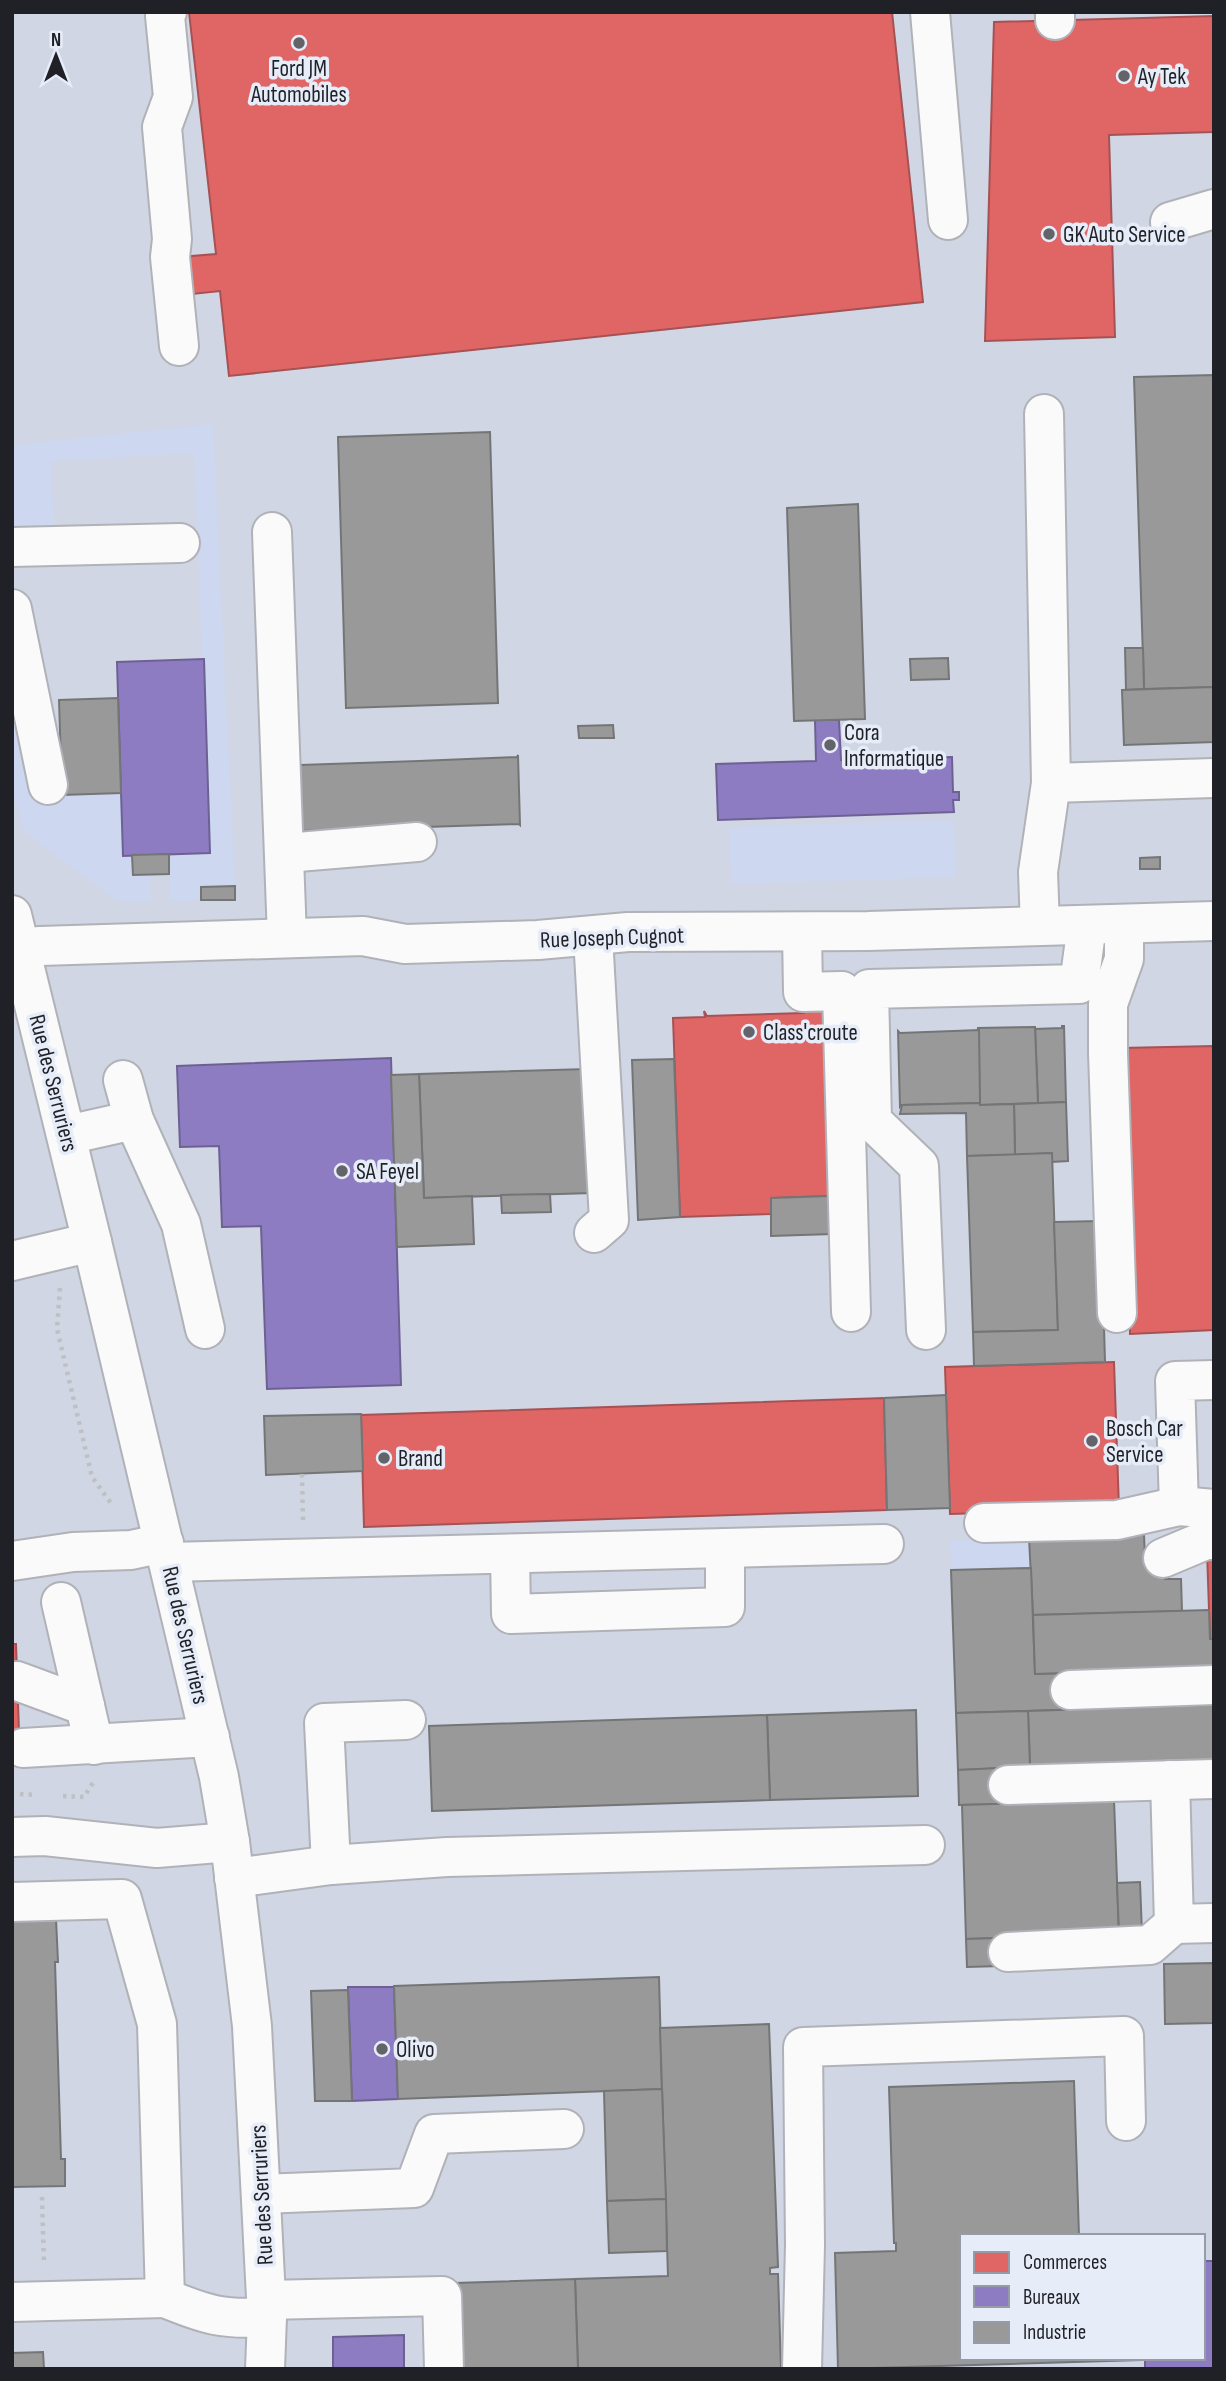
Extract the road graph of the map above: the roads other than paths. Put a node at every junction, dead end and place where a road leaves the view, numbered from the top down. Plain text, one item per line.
1 (167, 12) edge
2 (930, 12) edge
3 (1214, 209) edge
4 (948, 220) dead end
5 (1170, 222) dead end
6 (179, 345) dead end
7 (1044, 414) dead end
8 (272, 532) dead end
9 (180, 543) dead end
10 (12, 547) edge
11 (12, 609) edge
12 (1214, 778) edge
13 (1051, 783) junction
14 (48, 785) dead end
15 (417, 842) dead end
16 (286, 853) junction
17 (1214, 921) edge
18 (1124, 924) junction
19 (1087, 925) junction
20 (1040, 926) junction
21 (868, 931) junction
22 (802, 932) junction
23 (593, 936) junction
24 (15, 937) edge
25 (287, 938) junction
26 (856, 990) junction
27 (123, 1080) dead end
28 (134, 1119) junction
29 (67, 1135) junction
30 (594, 1233) dead end
31 (92, 1241) junction
32 (12, 1261) edge
33 (852, 1312) dead end
34 (1117, 1313) dead end
35 (205, 1328) dead end
36 (926, 1330) dead end
37 (1214, 1380) edge
38 (1197, 1508) edge
39 (984, 1523) dead end
40 (1214, 1540) edge
41 (884, 1544) dead end
42 (725, 1548) junction
43 (167, 1553) junction
44 (510, 1554) junction
45 (1163, 1558) dead end
46 (12, 1561) edge
47 (61, 1602) dead end
48 (17, 1681) dead end
49 (1214, 1685) edge
50 (1070, 1690) dead end
51 (85, 1706) junction
52 (406, 1720) dead end
53 (210, 1737) junction
54 (94, 1745) junction
55 (23, 1748) dead end
56 (1214, 1779) edge
57 (1170, 1780) junction
58 (1008, 1785) dead end
59 (12, 1837) edge
60 (925, 1845) dead end
61 (232, 1860) junction
62 (331, 1865) junction
63 (12, 1902) edge
64 (1214, 1923) edge
65 (1174, 1924) junction
66 (1008, 1952) dead end
67 (1126, 2121) dead end
68 (564, 2129) dead end
69 (261, 2194) junction
70 (165, 2298) junction
71 (29, 2301) edge
72 (267, 2309) junction
73 (265, 2369) edge
74 (444, 2369) edge
75 (802, 2369) edge

1 - 6 street
2 - 4 street
3 - 5 street
7 - 13 street
8 - 16 street
9 - 10 street
11 - 14 street
12 - 13 street
13 - 20 street
15 - 16 street
16 - 25 street
17 - 18 street, Rue Joseph Cugnot
18 - 19 street, Rue Joseph Cugnot
18 - 34 street
19 - 20 street, Rue Joseph Cugnot
19 - 26 street
20 - 21 street, Rue Joseph Cugnot
21 - 22 street, Rue Joseph Cugnot
21 - 26 street
22 - 23 street, Rue Joseph Cugnot
22 - 26 street
23 - 25 street, Rue Joseph Cugnot
23 - 30 street
24 - 25 street, Rue Joseph Cugnot
24 - 29 street, Rue des Serruriers
26 - 33 street
26 - 36 street
27 - 28 street
28 - 29 street
28 - 35 street
29 - 31 street, Rue des Serruriers
31 - 32 street
31 - 43 street, Rue des Serruriers
37 - 38 street
38 - 39 street
40 - 45 street
41 - 42 street
42 - 44 street
42 - 44 street
43 - 44 street
43 - 46 street
43 - 53 street, Rue des Serruriers
47 - 51 street
48 - 51 street
49 - 50 street
51 - 54 street
52 - 62 street
53 - 54 street
53 - 61 street, Rue des Serruriers
54 - 55 street
56 - 57 street
57 - 58 street
57 - 65 street
59 - 61 street
60 - 62 street
61 - 62 street
61 - 69 street, Rue des Serruriers
63 - 70 street
64 - 65 street
65 - 66 street
67 - 75 street
68 - 69 street
69 - 72 street, Rue des Serruriers
70 - 71 street
70 - 72 street
72 - 73 street, Rue des Serruriers
72 - 74 street

